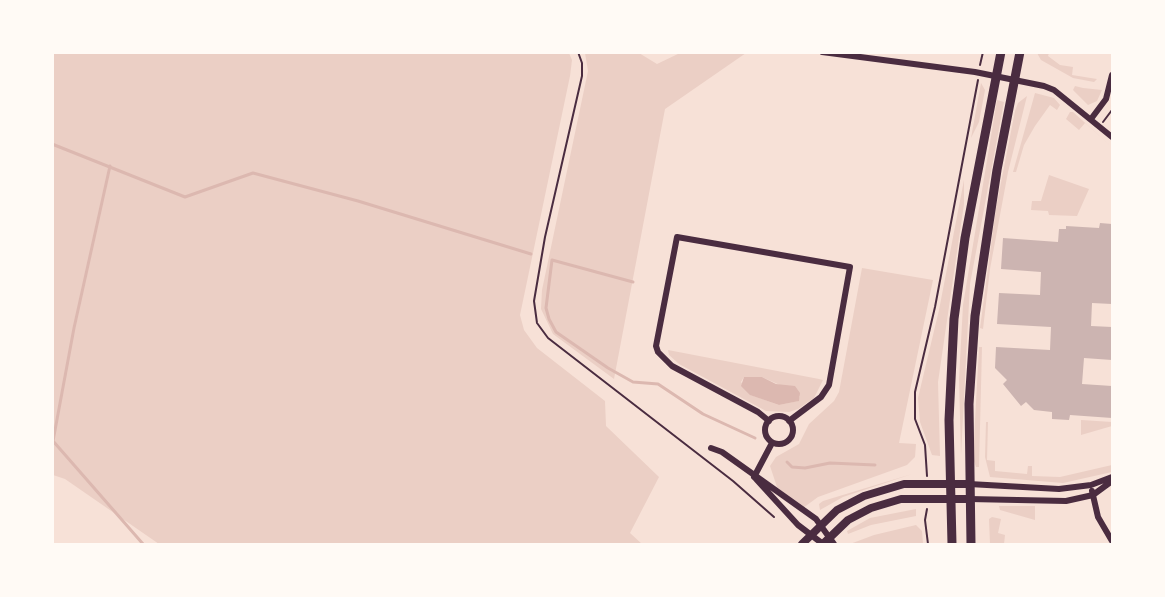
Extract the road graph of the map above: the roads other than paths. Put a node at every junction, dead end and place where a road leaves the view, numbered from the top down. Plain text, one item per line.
1 (822, 52) edge
2 (1001, 52) edge
3 (1020, 52) edge
4 (996, 75) junction
5 (1113, 75) edge
6 (1015, 80) junction
7 (1091, 119) junction
8 (1113, 137) edge
9 (769, 421) junction
10 (789, 421) junction
11 (772, 443) junction
12 (711, 448) dead end
13 (754, 477) junction
14 (1113, 479) edge
15 (950, 483) junction
16 (969, 484) junction
17 (1091, 485) junction
18 (1092, 495) junction
19 (950, 499) junction
20 (969, 499) junction
21 (822, 525) junction
22 (811, 536) junction
23 (1113, 542) edge
24 (829, 543) edge
25 (802, 544) edge
26 (952, 544) edge
27 (971, 544) edge

1 - 4 street
2 - 4 main road
3 - 6 main road
4 - 6 street
4 - 15 main road
5 - 7 street
6 - 7 street
6 - 16 main road
7 - 8 street
9 - 10 street
9 - 10 street
9 - 11 street
10 - 11 street
11 - 13 street
12 - 13 street
13 - 21 street
13 - 22 street
14 - 17 street
14 - 18 street
15 - 16 street
15 - 19 main road
15 - 21 street
16 - 17 street
16 - 20 main road
17 - 18 street
18 - 20 street
18 - 23 street
19 - 20 street
19 - 24 street
19 - 26 main road
20 - 27 main road
21 - 22 street
21 - 24 street
22 - 24 street
22 - 25 street

